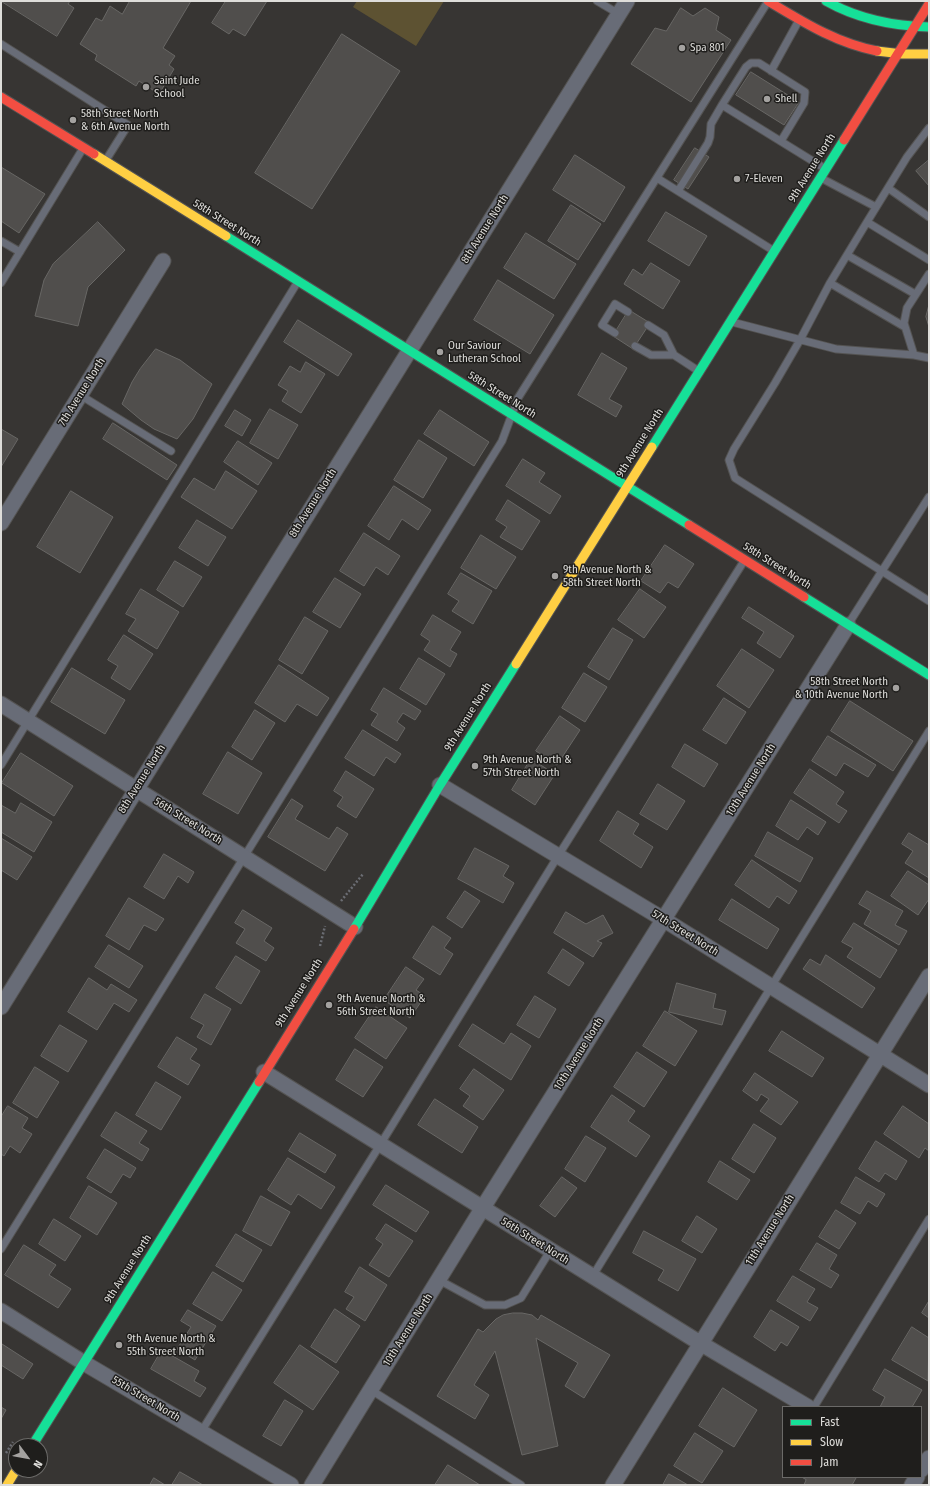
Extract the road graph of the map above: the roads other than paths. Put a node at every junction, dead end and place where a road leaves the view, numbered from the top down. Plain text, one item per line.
1 (597, 1) edge
2 (768, 1) edge
3 (826, 1) edge
4 (929, 4) edge
5 (623, 7) edge
6 (800, 20) junction
7 (914, 27) junction
8 (929, 27) edge
9 (1, 44) edge
10 (897, 54) junction
11 (929, 54) edge
12 (771, 71) junction
13 (1, 97) edge
14 (722, 105) junction
15 (929, 128) edge
16 (781, 141) junction
17 (84, 148) junction
18 (105, 161) junction
19 (826, 169) junction
20 (657, 178) junction
21 (820, 178) junction
22 (888, 188) junction
23 (678, 191) junction
24 (876, 207) junction
25 (929, 217) edge
26 (867, 222) junction
27 (1, 241) edge
28 (774, 251) junction
29 (20, 252) junction
30 (847, 254) junction
31 (929, 260) edge
32 (163, 261) dead end
33 (929, 274) edge
34 (298, 281) junction
35 (1, 282) edge
36 (830, 283) junction
37 (915, 294) junction
38 (628, 312) dead end
39 (730, 322) junction
40 (648, 325) dead end
41 (905, 326) junction
42 (615, 333) dead end
43 (800, 340) junction
44 (635, 346) dead end
45 (409, 350) junction
46 (674, 355) junction
47 (914, 355) junction
48 (929, 358) edge
49 (699, 371) junction
50 (80, 395) junction
51 (512, 415) junction
52 (171, 451) dead end
53 (627, 487) junction
54 (929, 497) edge
55 (1, 523) edge
56 (745, 560) junction
57 (881, 572) junction
58 (929, 601) edge
59 (848, 625) junction
60 (929, 675) edge
61 (1, 704) edge
62 (28, 721) junction
63 (929, 731) edge
64 (1, 765) edge
65 (440, 784) junction
66 (136, 788) junction
67 (558, 856) junction
68 (245, 857) junction
69 (664, 919) junction
70 (355, 927) junction
71 (929, 976) edge
72 (772, 986) junction
73 (1, 1007) edge
74 (880, 1053) junction
75 (264, 1072) junction
76 (929, 1085) edge
77 (380, 1145) junction
78 (482, 1209) junction
79 (929, 1219) edge
80 (1, 1249) edge
81 (550, 1251) junction
82 (592, 1277) junction
83 (439, 1280) junction
84 (1, 1311) edge
85 (700, 1343) junction
86 (84, 1363) junction
87 (371, 1390) junction
88 (806, 1406) edge
89 (815, 1406) edge
90 (201, 1432) junction
91 (37, 1438) edge
92 (929, 1458) edge
93 (922, 1468) edge
94 (291, 1485) edge
95 (312, 1485) edge
96 (521, 1485) edge
97 (613, 1485) edge

1 - 5 lane
2 - 6 street
2 - 20 lane
3 - 7 street
4 - 7 street, 9th Avenue North
5 - 45 street, 8th Avenue North
6 - 10 street
6 - 12 lane
7 - 8 street
7 - 10 street, 9th Avenue North
9 - 18 lane
10 - 11 street
10 - 19 street, 9th Avenue North
12 - 14 lane
12 - 16 lane
13 - 17 street, 58th Street North
14 - 16 lane
14 - 23 lane
15 - 22 lane
16 - 19 lane
17 - 18 street, 58th Street North
17 - 29 lane
18 - 34 street, 58th Street North
19 - 21 street, 9th Avenue North
20 - 23 lane
20 - 51 lane
21 - 24 lane
21 - 28 street, 9th Avenue North
22 - 24 lane
22 - 25 lane
23 - 28 lane
24 - 26 lane
26 - 30 lane
26 - 31 lane
27 - 29 lane
28 - 39 street, 9th Avenue North
29 - 35 lane
30 - 36 lane
30 - 37 lane
32 - 50 street, 7th Avenue North
33 - 37 lane
34 - 45 street, 58th Street North
34 - 62 lane
36 - 41 lane
36 - 43 lane
37 - 41 lane
38 - 42 lane
39 - 43 lane
39 - 49 street, 9th Avenue North
40 - 46 lane
41 - 47 lane
43 - 47 lane
43 - 57 lane
44 - 46 lane
45 - 51 street, 58th Street North
45 - 66 street, 8th Avenue North
46 - 49 lane
47 - 48 lane
49 - 53 street, 9th Avenue North
50 - 52 lane
50 - 55 street, 7th Avenue North
51 - 53 street, 58th Street North
51 - 68 lane
53 - 56 street, 58th Street North
53 - 65 street, 9th Avenue North
54 - 57 lane
56 - 59 street, 58th Street North
56 - 67 lane
57 - 58 lane
57 - 59 lane
59 - 60 street, 58th Street North
59 - 69 street, 10th Avenue North
61 - 62 street, 56th Street North
62 - 64 lane
62 - 66 street, 56th Street North
63 - 72 lane
65 - 67 street, 57th Street North
65 - 70 street, 9th Avenue North
66 - 68 street, 56th Street North
66 - 73 street, 8th Avenue North
67 - 69 street, 57th Street North
67 - 77 lane
68 - 70 street, 56th Street North
68 - 80 lane
69 - 72 street, 57th Street North
69 - 78 street, 10th Avenue North
70 - 75 street, 9th Avenue North
71 - 74 street, 11th Avenue North
72 - 74 street, 57th Street North
72 - 82 lane
74 - 76 street, 57th Street North
74 - 85 street, 11th Avenue North
75 - 77 street, 56th Street North
75 - 86 street, 9th Avenue North
77 - 78 street, 56th Street North
77 - 90 lane
78 - 81 street, 56th Street North
78 - 83 street, 10th Avenue North
79 - 89 lane
81 - 82 street, 56th Street North
81 - 83 lane
82 - 85 street, 56th Street North
83 - 87 street, 10th Avenue North
84 - 86 street, 55th Street North
85 - 88 street, 56th Street North
85 - 97 street, 11th Avenue North
86 - 90 street, 55th Street North
86 - 91 street, 9th Avenue North
87 - 95 street, 10th Avenue North
87 - 96 lane
90 - 94 street, 55th Street North
92 - 93 street

